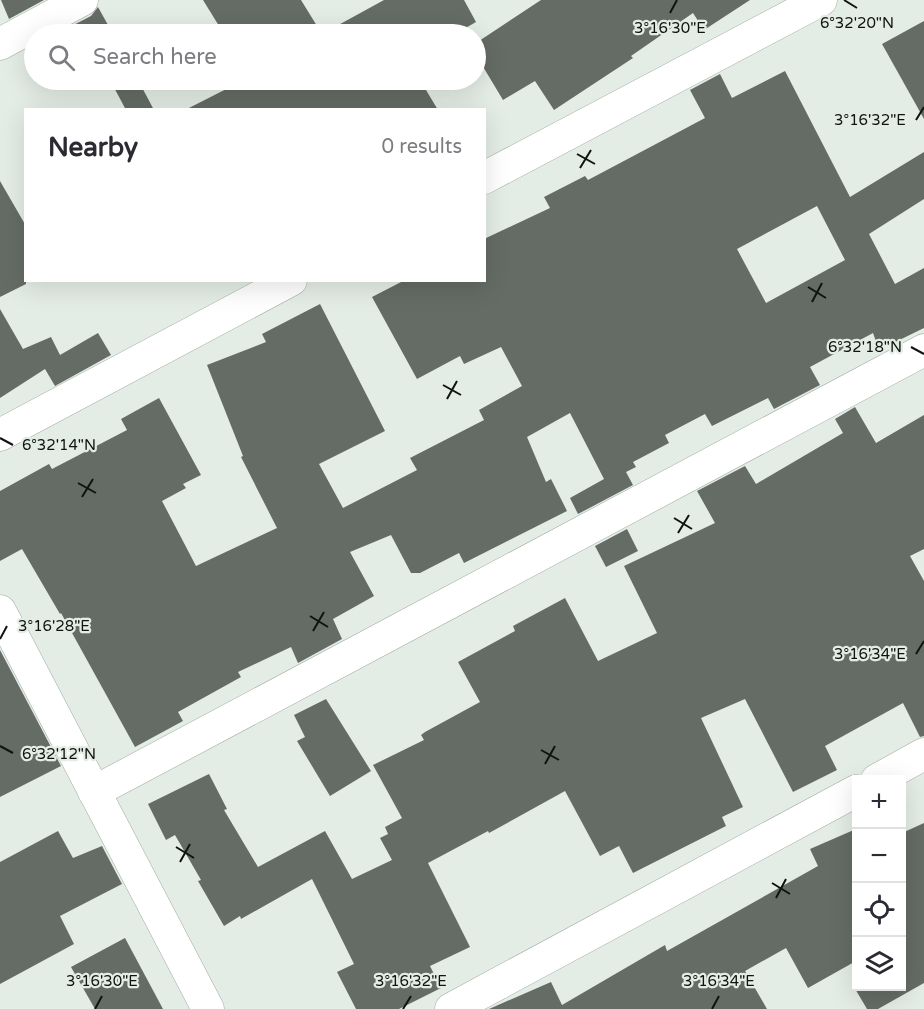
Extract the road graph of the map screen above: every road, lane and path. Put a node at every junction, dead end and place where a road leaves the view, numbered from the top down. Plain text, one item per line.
1 (82, 0) edge
2 (820, 0) edge
3 (37, 24) edge
4 (24, 31) edge
5 (0, 44) edge
6 (486, 177) edge
7 (287, 282) edge
8 (924, 351) edge
9 (0, 435) edge
10 (0, 611) edge
11 (924, 754) edge
12 (886, 775) edge
13 (94, 792) junction
14 (852, 792) edge
15 (208, 1009) edge
16 (451, 1009) edge

1 - 3 street
2 - 6 street
4 - 5 street
7 - 9 street
8 - 13 street
10 - 13 street
11 - 12 street
13 - 15 street
14 - 16 street

